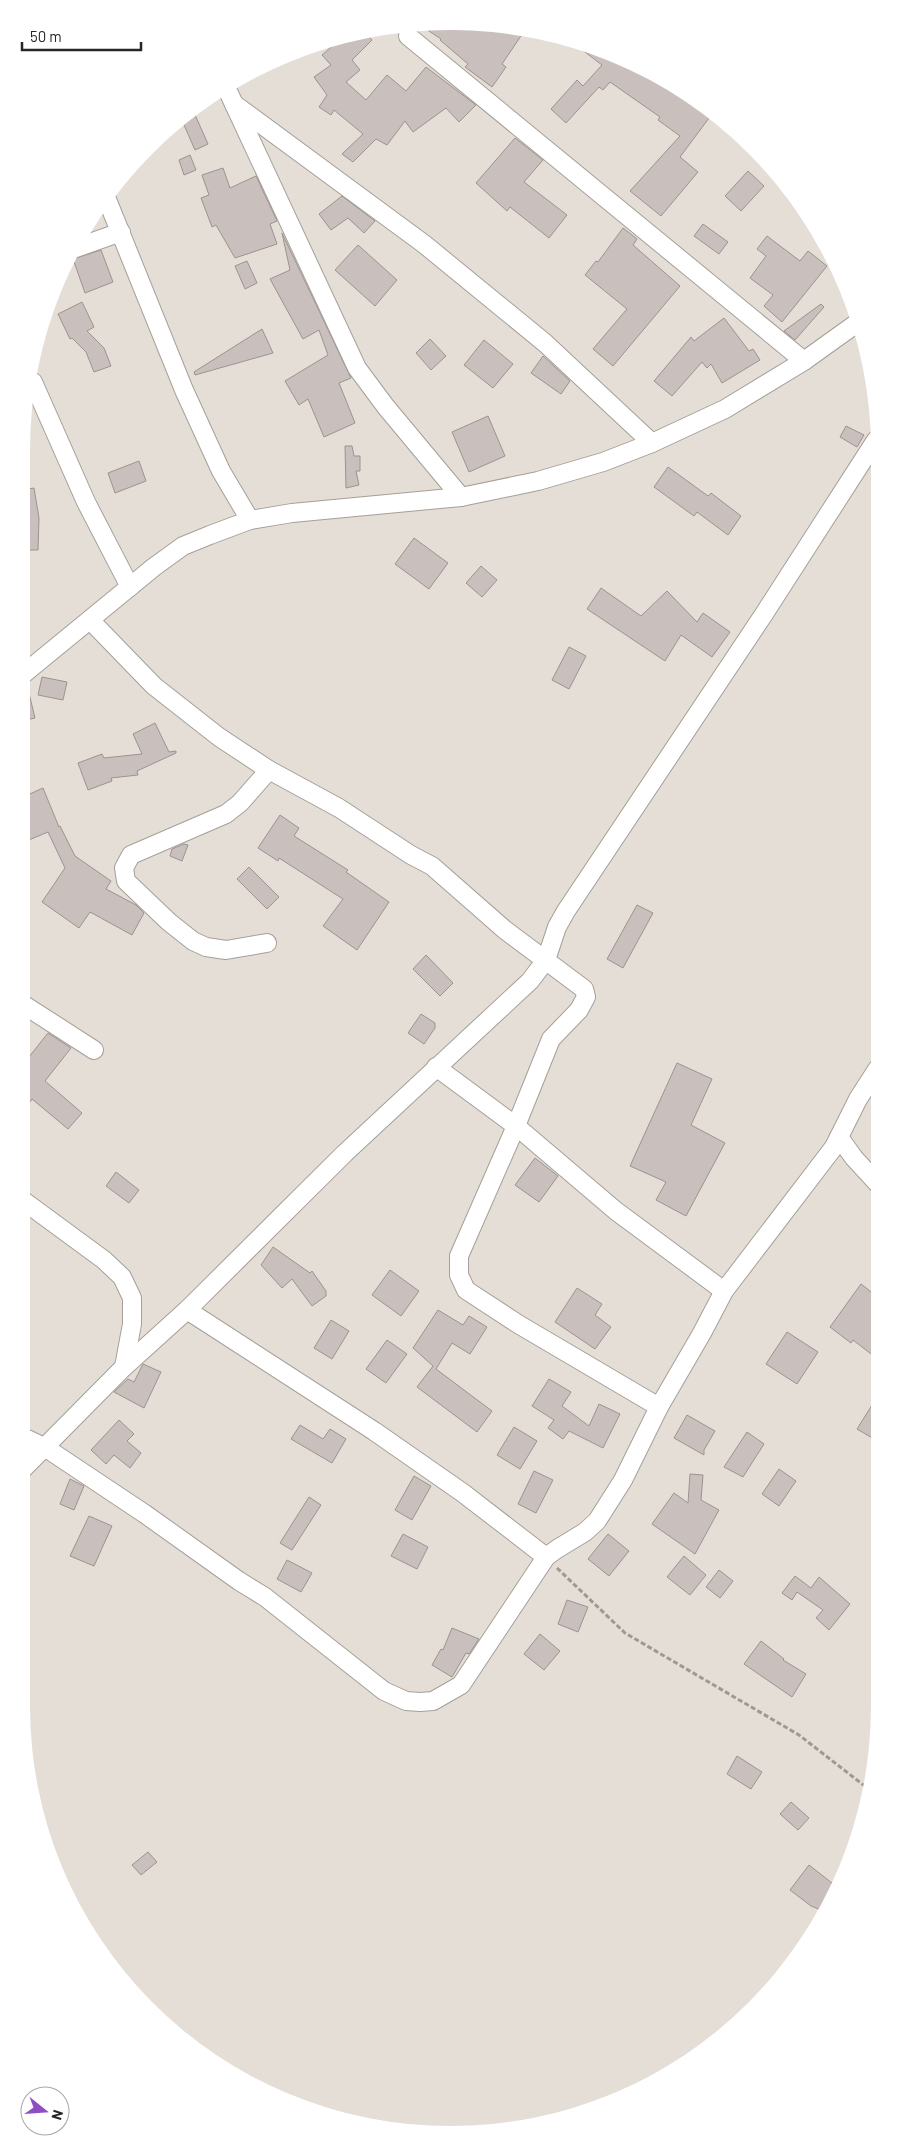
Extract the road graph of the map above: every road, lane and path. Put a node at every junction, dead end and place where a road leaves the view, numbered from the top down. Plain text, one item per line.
1 (408, 36) dead end
2 (229, 93) edge
3 (234, 104) junction
4 (110, 205) edge
5 (121, 232) junction
6 (83, 245) edge
7 (852, 326) edge
8 (804, 361) junction
9 (35, 387) edge
10 (652, 443) junction
11 (871, 454) edge
12 (461, 497) junction
13 (250, 520) junction
14 (130, 587) junction
15 (90, 620) junction
16 (30, 669) edge
17 (269, 770) junction
18 (267, 943) dead end
19 (546, 960) junction
20 (30, 1009) edge
21 (94, 1050) dead end
22 (436, 1067) junction
23 (871, 1079) edge
24 (516, 1126) junction
25 (839, 1137) junction
26 (871, 1176) edge
27 (30, 1205) edge
28 (724, 1291) junction
29 (187, 1310) junction
30 (124, 1367) junction
31 (659, 1406) junction
32 (30, 1440) edge
33 (46, 1448) junction
34 (30, 1463) edge
35 (546, 1558) junction
36 (863, 1785) edge

1 - 8 street
2 - 3 street
3 - 10 street
3 - 12 street
4 - 5 street
5 - 6 street
5 - 13 street
7 - 8 street
8 - 10 street
9 - 14 street
10 - 12 street
11 - 19 street
12 - 13 street
13 - 14 street
14 - 15 street
15 - 16 street
15 - 17 street
17 - 18 street
17 - 19 street
19 - 22 street
19 - 24 street
20 - 21 street
22 - 24 street
22 - 29 street
23 - 25 street
24 - 28 street
24 - 31 street
25 - 26 street
25 - 28 street
27 - 30 street
28 - 31 street
29 - 30 street
29 - 35 street
30 - 33 street
31 - 35 street
32 - 33 street
33 - 34 street
33 - 35 street
35 - 36 path

